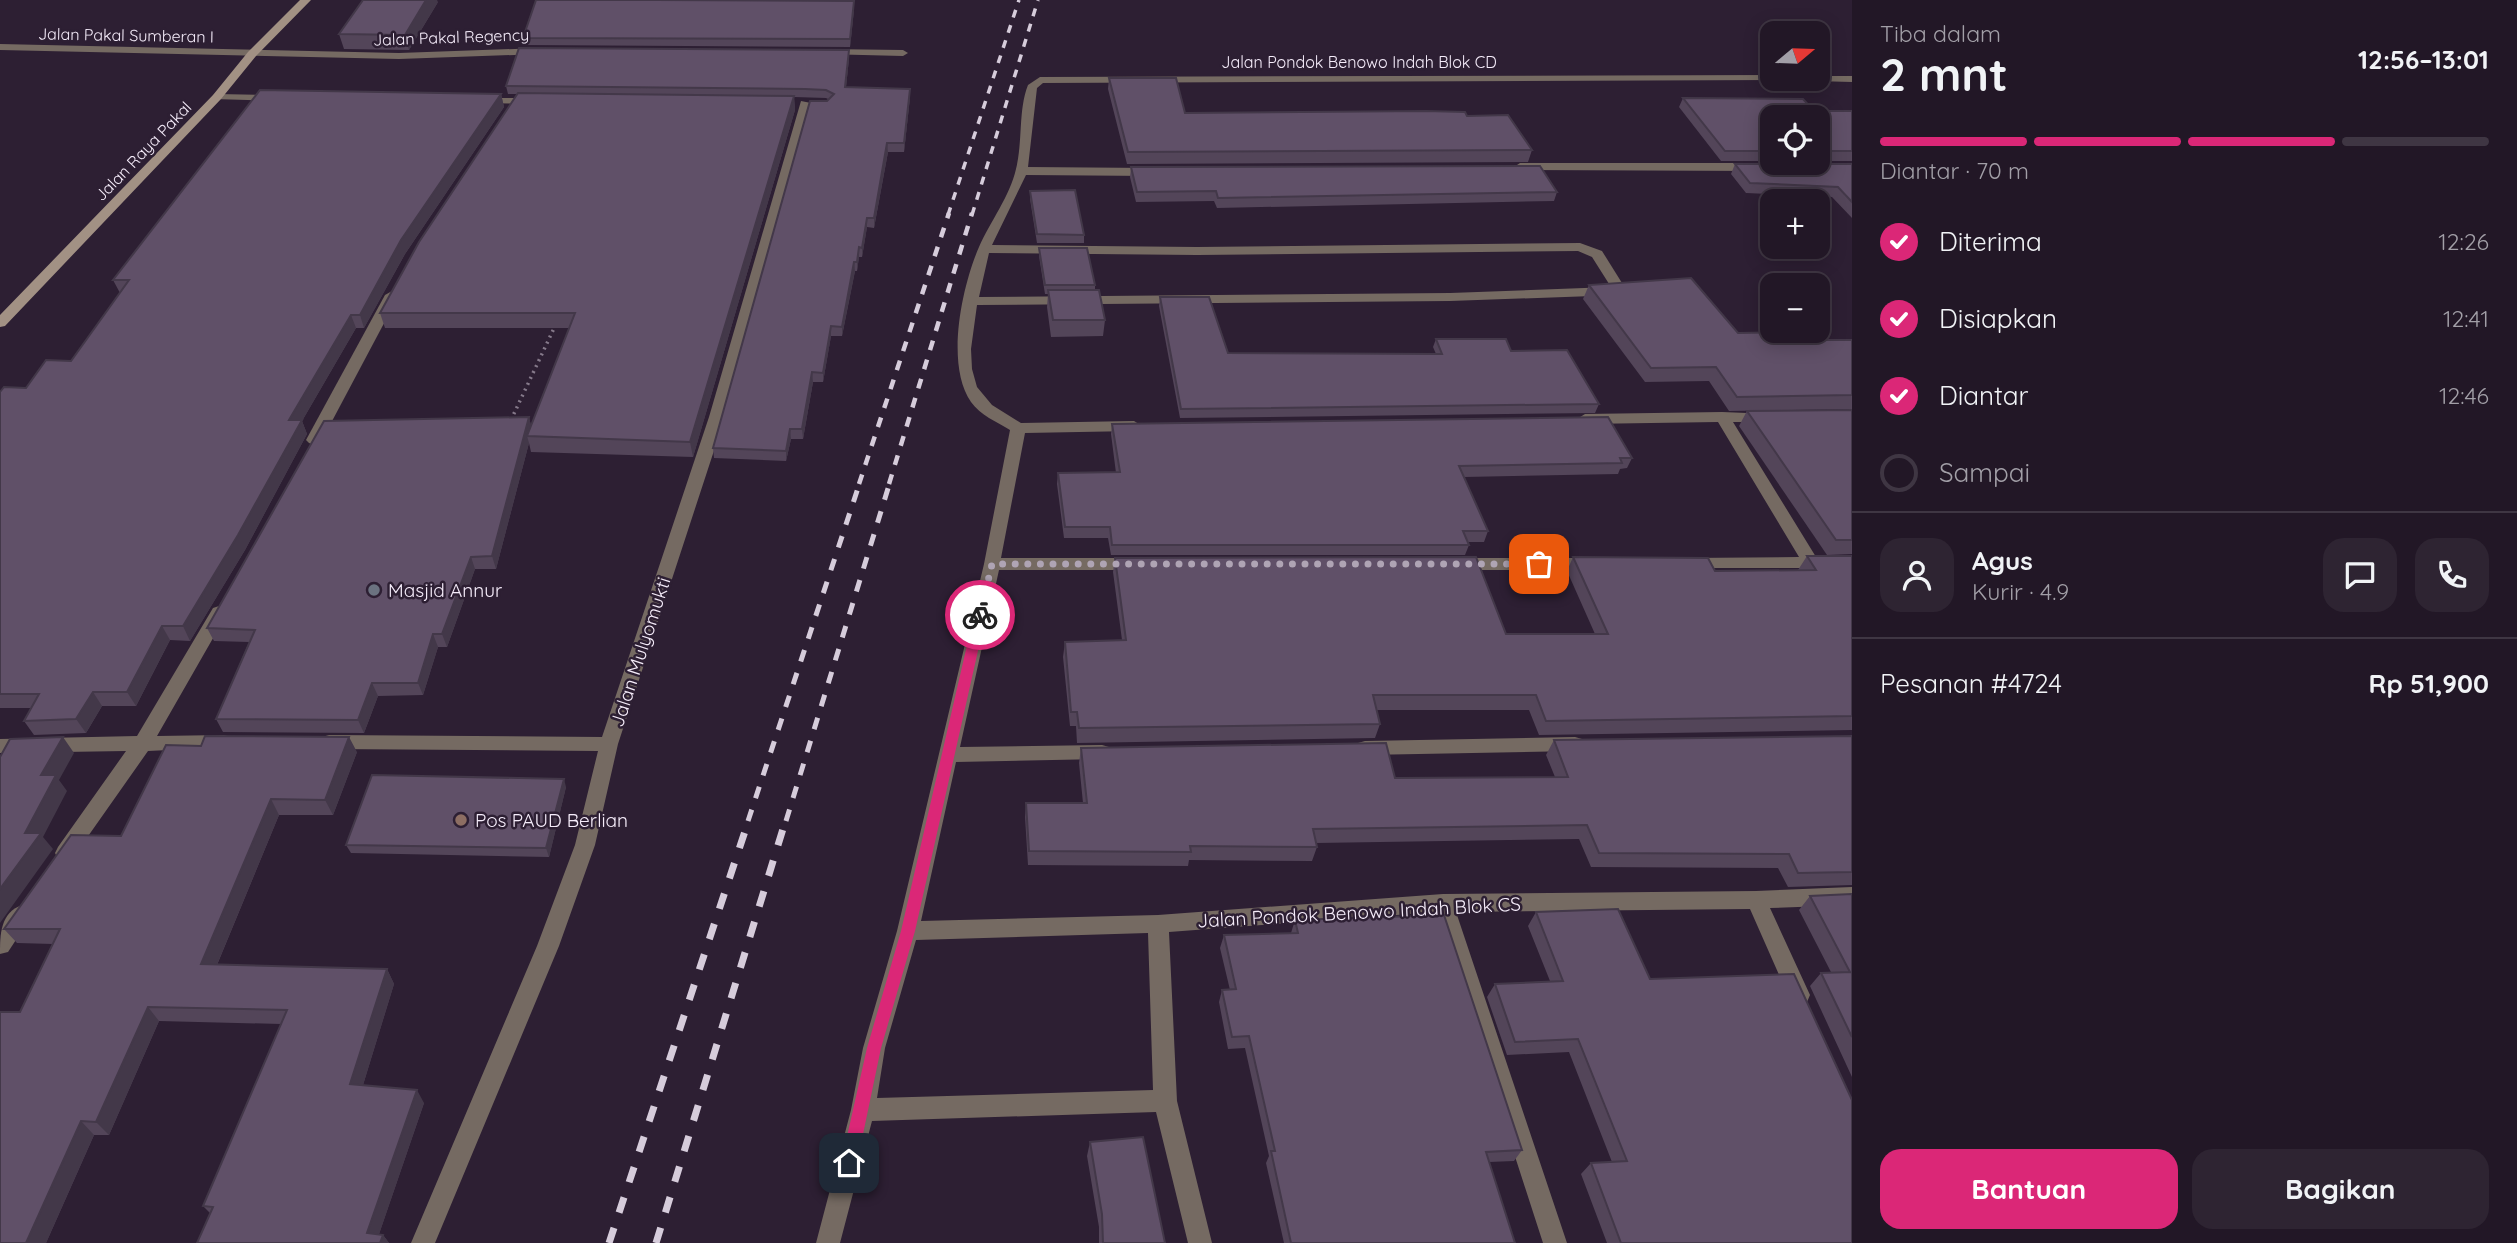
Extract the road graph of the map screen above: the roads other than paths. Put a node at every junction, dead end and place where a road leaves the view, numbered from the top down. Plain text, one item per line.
1 (306, 0) edge
2 (0, 47) edge
3 (561, 51) edge
4 (808, 52) edge
5 (903, 53) dead end
6 (252, 54) junction
7 (1760, 78) edge
8 (1830, 79) edge
9 (1852, 79) edge
10 (217, 97) junction
11 (282, 98) edge
12 (461, 100) edge
13 (516, 101) junction
14 (542, 101) edge
15 (804, 103) edge
16 (502, 123) edge
17 (1511, 167) edge
18 (1760, 167) edge
19 (1022, 171) junction
20 (1169, 171) edge
21 (984, 249) junction
22 (400, 280) edge
23 (971, 301) junction
24 (0, 323) edge
25 (1722, 417) junction
26 (1787, 417) edge
27 (1570, 420) edge
28 (1156, 426) edge
29 (1018, 428) junction
30 (308, 452) edge
31 (1852, 562) edge
32 (992, 564) junction
33 (1158, 564) edge
34 (1437, 564) edge
35 (1604, 564) edge
36 (1673, 564) edge
37 (1812, 564) junction
38 (227, 598) edge
39 (144, 741) junction
40 (240, 742) edge
41 (308, 742) edge
42 (609, 744) junction
43 (1588, 744) edge
44 (0, 746) edge
45 (1352, 748) edge
46 (1115, 752) edge
47 (948, 755) junction
48 (56, 866) edge
49 (1852, 896) edge
50 (32, 900) edge
51 (1756, 900) junction
52 (1443, 903) junction
53 (1158, 924) junction
54 (908, 931) junction
55 (0, 946) edge
56 (1807, 1010) edge
57 (1165, 1101) junction
58 (863, 1110) junction
59 (423, 1243) edge
60 (828, 1243) edge
61 (1200, 1243) edge
62 (1555, 1243) edge

1 - 6 main road, Jalan Raya Pakal
2 - 6 street, Jalan Pakal Sumberan I
3 - 6 street, Jalan Pakal Regency
4 - 5 street
6 - 10 main road, Jalan Raya Pakal
7 - 19 street, Jalan Pondok Benowo Indah Blok CD
8 - 9 street
10 - 11 street
10 - 24 main road, Jalan Raya Pakal
12 - 13 street
13 - 14 street
13 - 16 street
15 - 42 street, Jalan Mulyomukti
17 - 18 street
19 - 20 street
19 - 21 street, Jalan Pondok Benowo Indah Blok CD
21 - 23 street, Jalan Pondok Benowo Indah Blok CD
21 - 23 street
22 - 30 street
23 - 29 street, Jalan Pondok Benowo Indah Blok CD
25 - 26 street
25 - 27 street
25 - 37 street
28 - 29 street
29 - 32 street
31 - 37 street
32 - 33 street
32 - 47 street
34 - 35 street
36 - 37 street
38 - 39 street
39 - 40 street
39 - 44 street
39 - 48 street
41 - 42 street
42 - 59 street, Jalan Mulyomukti
43 - 45 street
46 - 47 street
47 - 54 street
49 - 51 street, Jalan Pondok Benowo Indah Blok CS
50 - 55 street
51 - 52 street, Jalan Pondok Benowo Indah Blok CS
51 - 56 street
52 - 53 street, Jalan Pondok Benowo Indah Blok CS
52 - 62 street
53 - 54 street, Jalan Pondok Benowo Indah Blok CS
53 - 57 street
54 - 58 street
57 - 58 street
57 - 61 street
58 - 60 street

